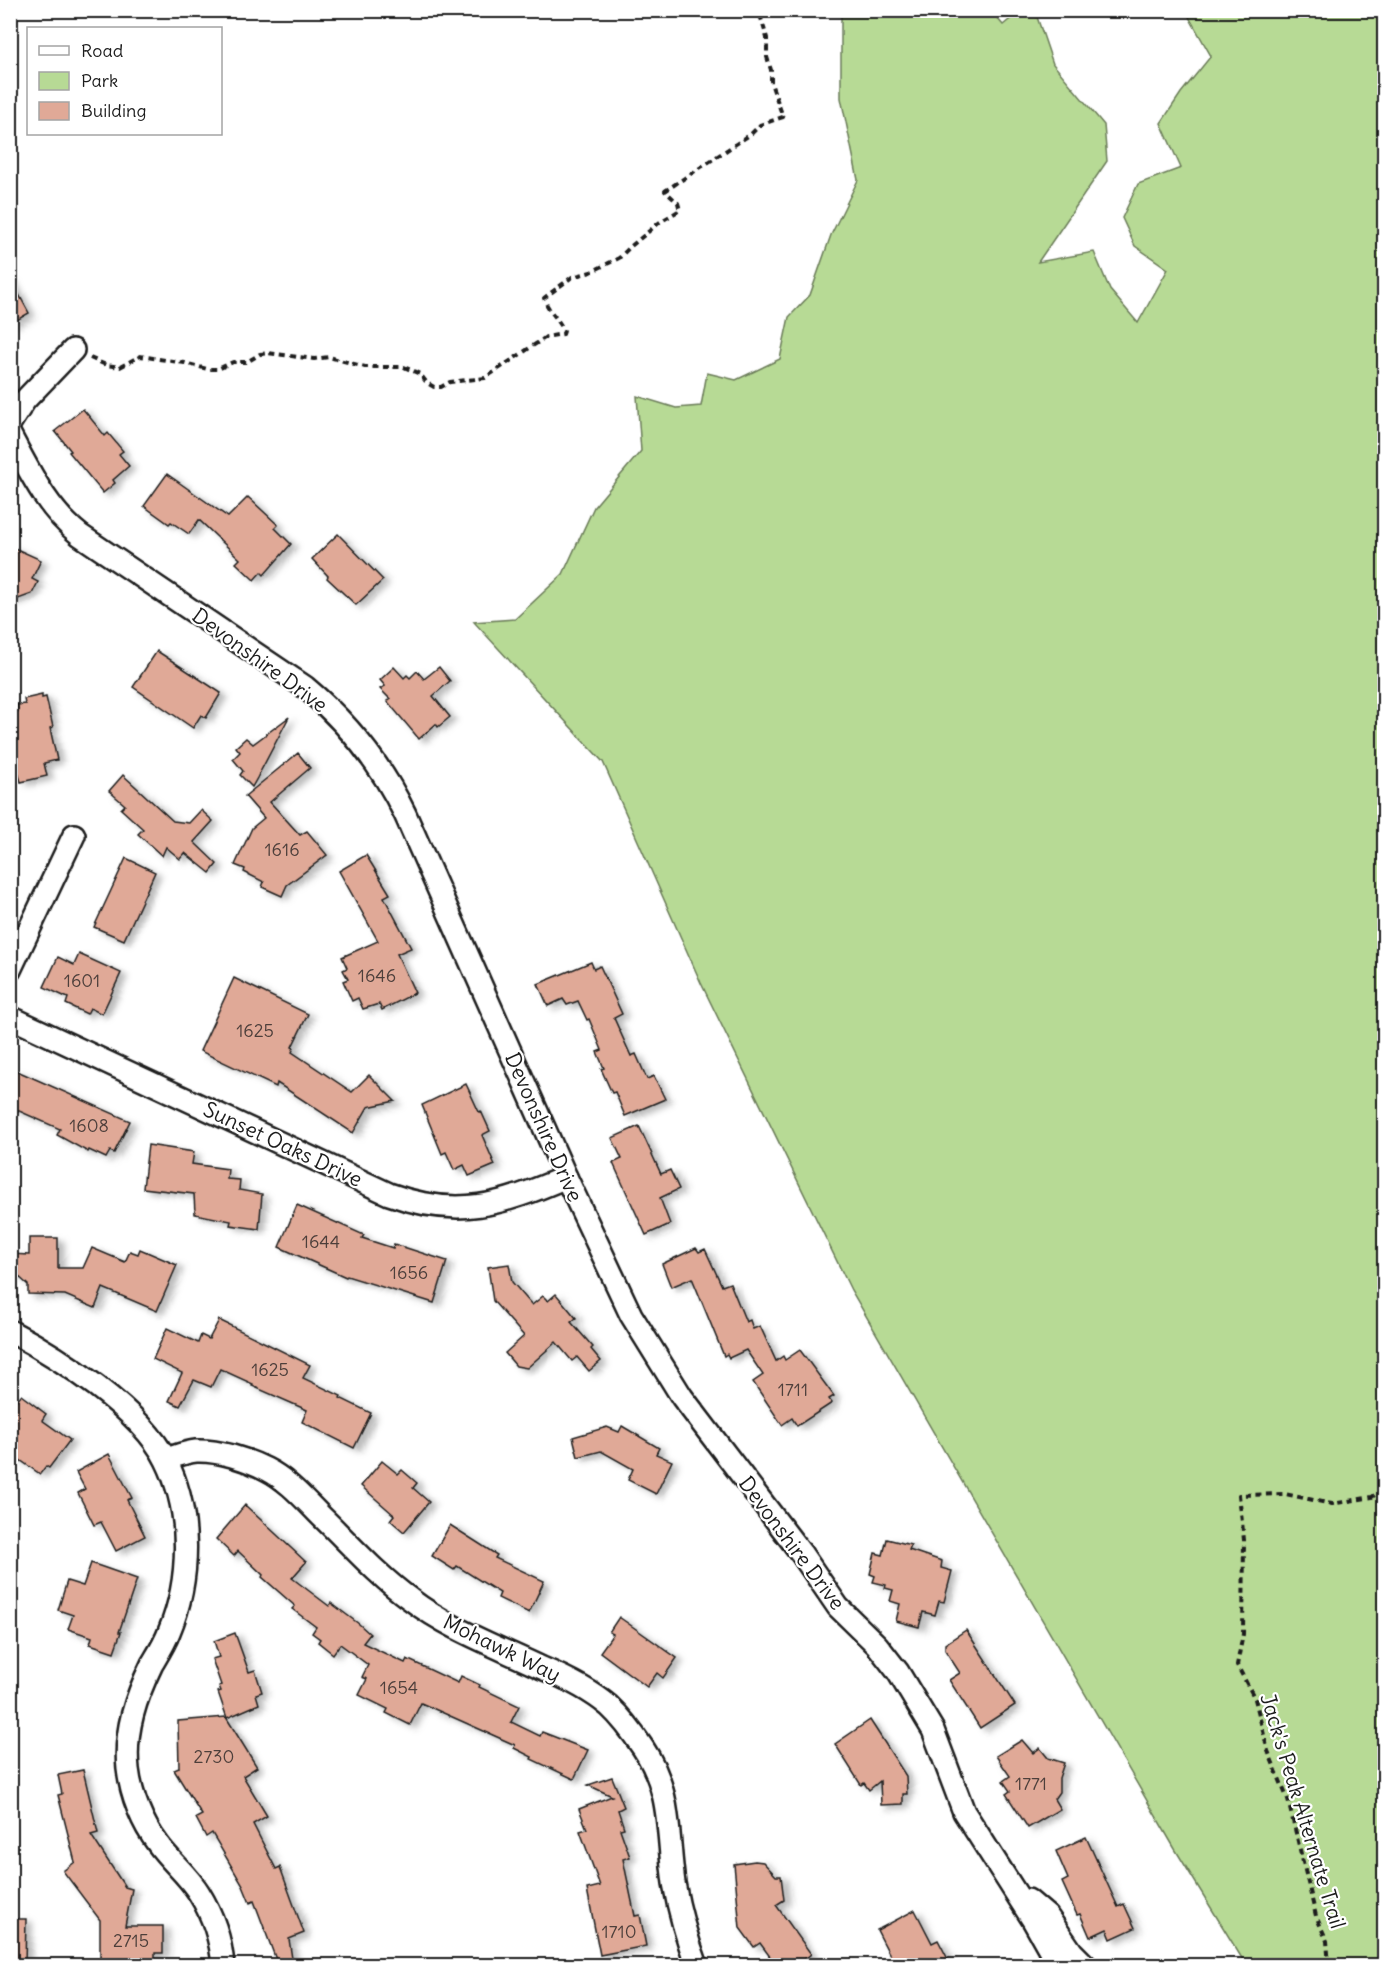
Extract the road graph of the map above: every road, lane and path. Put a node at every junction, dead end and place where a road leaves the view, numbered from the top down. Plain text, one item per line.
1 (756, 10) edge
2 (73, 350) joint
3 (10, 423) edge
4 (10, 435) edge
5 (74, 835) dead end
6 (10, 970) edge
7 (10, 1017) edge
8 (566, 1177) junction
9 (10, 1331) edge
10 (166, 1459) junction
11 (1384, 1488) edge
12 (1013, 1888) junction
13 (223, 1965) edge
14 (697, 1965) edge
15 (1059, 1965) edge
16 (1086, 1965) edge
17 (1329, 1965) edge

1 - 2 path
2 - 3 street
4 - 8 street, Devonshire Drive
5 - 6 street
7 - 8 street, Sunset Oaks Drive
8 - 12 street, Devonshire Drive
9 - 10 street
10 - 13 street
10 - 14 street, Mohawk Way
11 - 17 path, Jack's Peak Alternate Trail
12 - 15 street, Devonshire Drive
12 - 16 street

